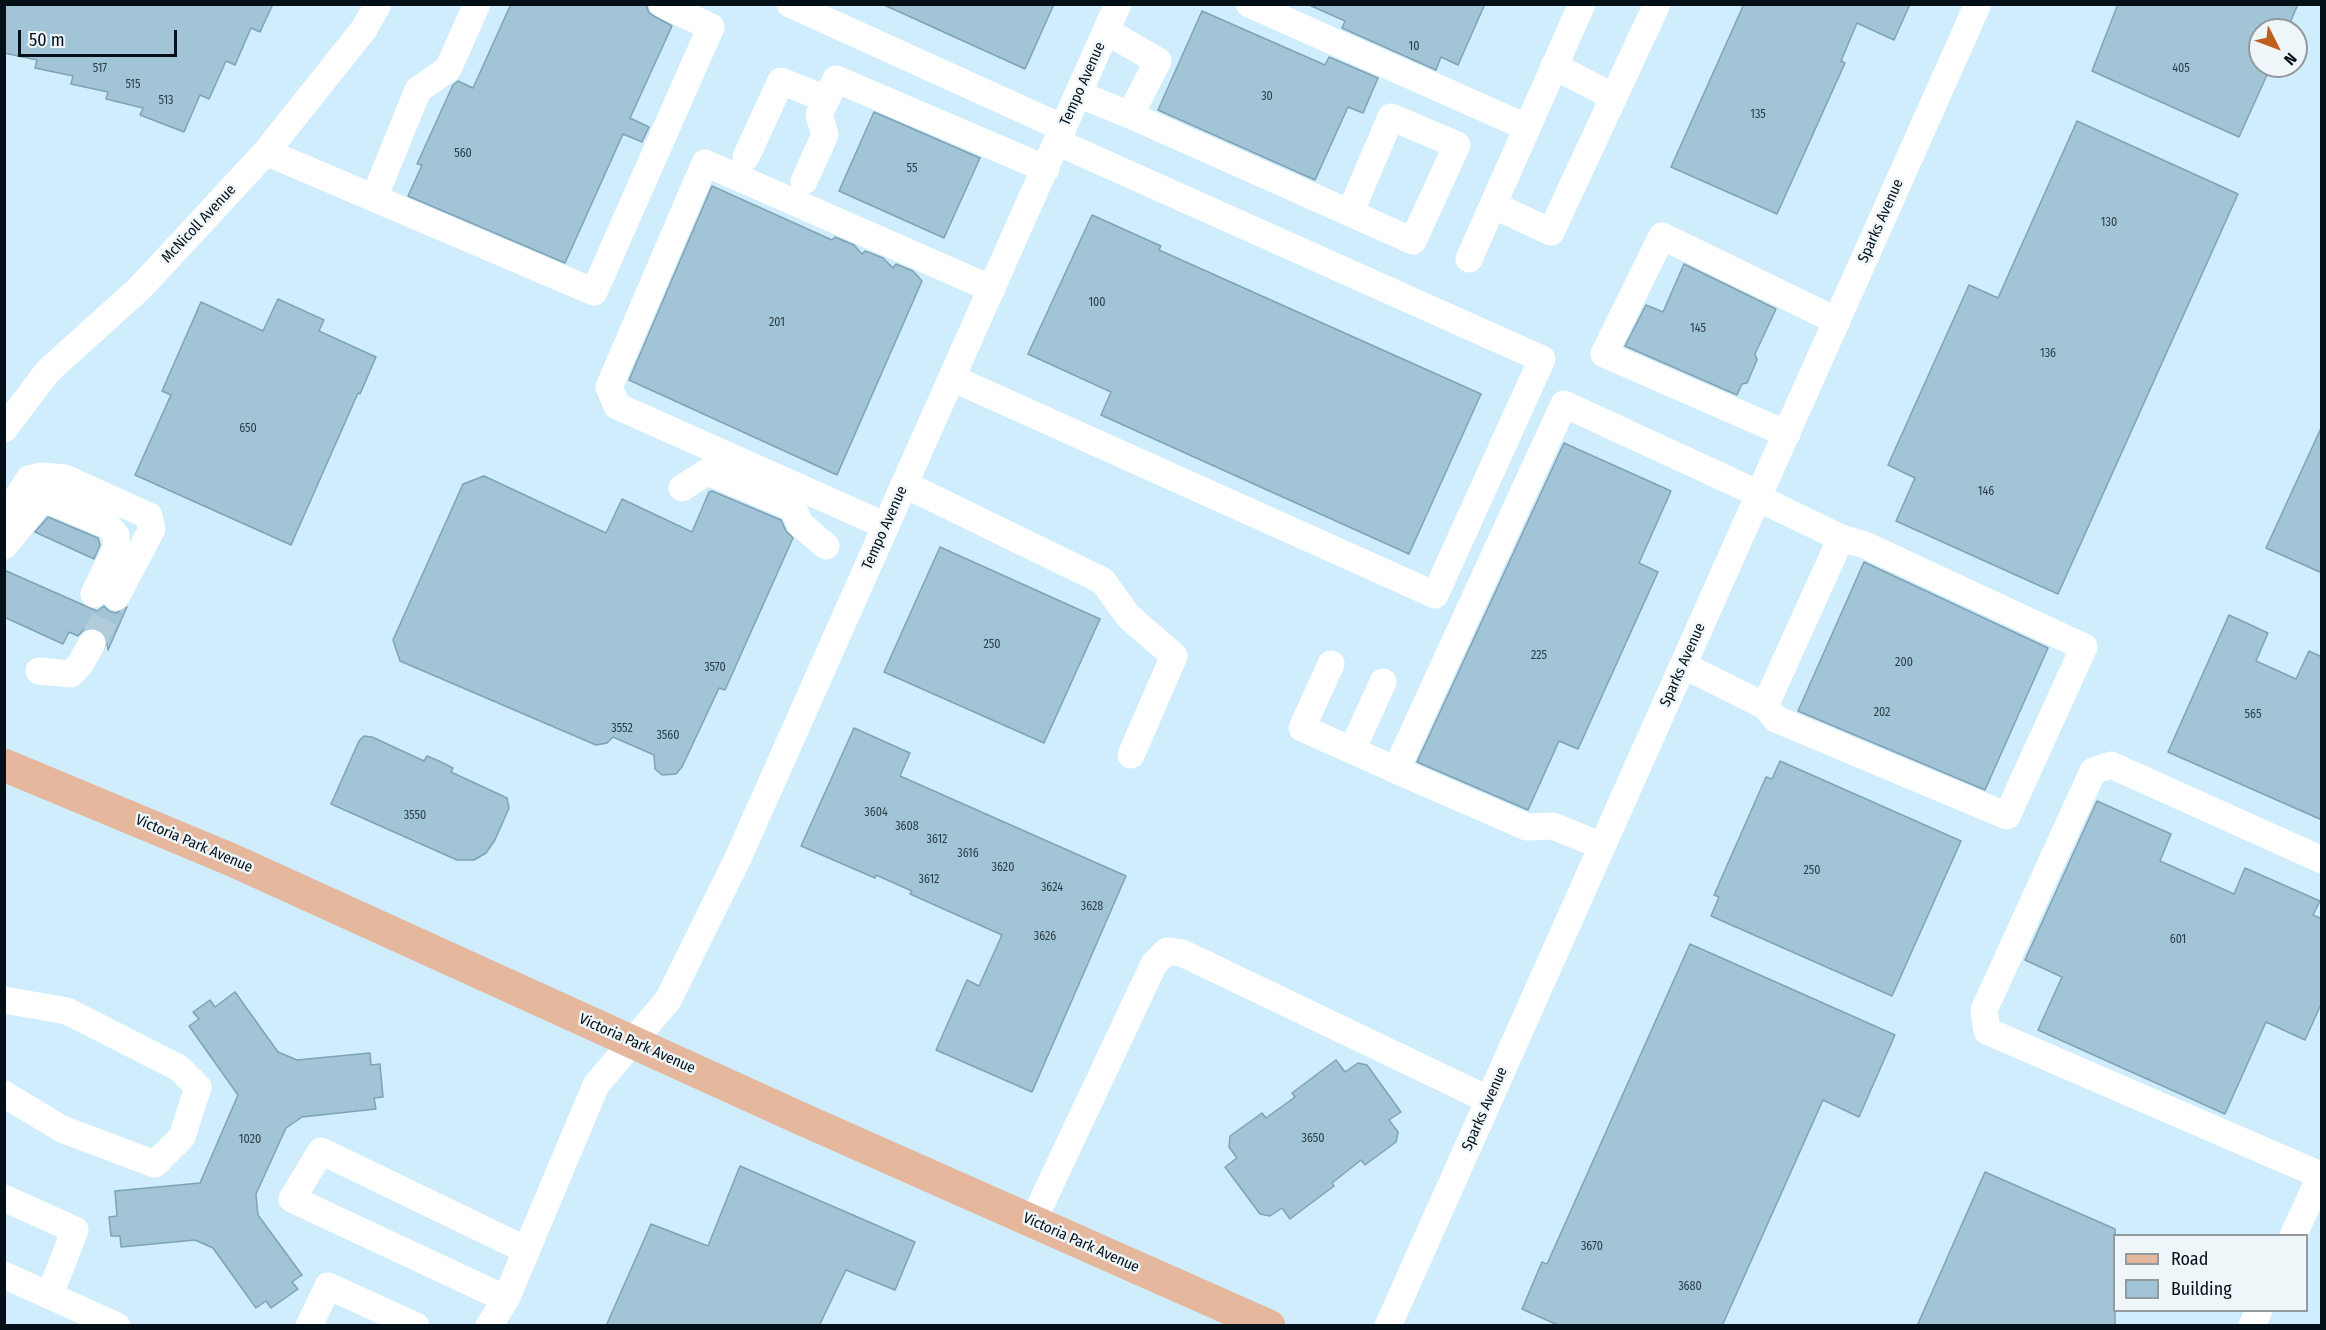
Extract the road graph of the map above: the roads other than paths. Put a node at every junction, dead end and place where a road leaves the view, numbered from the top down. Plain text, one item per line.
1 (378, 4) edge
2 (477, 4) edge
3 (662, 4) edge
4 (790, 4) edge
5 (1118, 4) edge
6 (1249, 4) edge
7 (1582, 4) edge
8 (1657, 4) edge
9 (1978, 4) edge
10 (1106, 31) junction
11 (1554, 66) junction
12 (1078, 94) junction
13 (1614, 97) junction
14 (826, 99) junction
15 (1130, 115) junction
16 (1526, 127) junction
17 (1060, 135) junction
18 (266, 152) junction
19 (746, 157) dead end
20 (1046, 169) junction
21 (804, 181) dead end
22 (374, 198) junction
23 (1493, 205) junction
24 (1350, 213) junction
25 (1469, 259) dead end
26 (992, 288) junction
27 (1837, 321) junction
28 (952, 378) junction
29 (4, 429) edge
30 (1786, 434) junction
31 (904, 484) junction
32 (681, 488) dead end
33 (1759, 496) junction
34 (4, 518) edge
35 (886, 526) junction
36 (1841, 538) junction
37 (4, 546) edge
38 (826, 546) dead end
39 (92, 643) tunnel mouth
40 (1331, 664) dead end
41 (39, 671) dead end
42 (1703, 674) junction
43 (1383, 682) dead end
44 (1765, 706) junction
45 (1352, 750) junction
46 (1131, 755) dead end
47 (4, 765) edge
48 (1396, 770) junction
49 (1602, 846) junction
50 (2322, 860) edge
51 (4, 1000) edge
52 (633, 1042) junction
53 (4, 1094) edge
54 (1489, 1100) junction
55 (2321, 1174) edge
56 (4, 1198) edge
57 (1033, 1221) junction
58 (2294, 1234) edge
59 (526, 1250) junction
60 (4, 1275) edge
61 (50, 1294) junction
62 (506, 1299) junction
63 (2259, 1312) edge
64 (408, 1324) edge
65 (117, 1326) edge
66 (309, 1326) edge
67 (489, 1326) edge
68 (1269, 1326) edge
69 (1388, 1326) edge
70 (2252, 1326) edge

1 - 18 street, McNicoll Avenue
2 - 22 street
3 - 22 street
4 - 17 street
5 - 10 street, Tempo Avenue
6 - 16 street
7 - 11 street
8 - 13 street
9 - 27 street, Sparks Avenue
10 - 12 street, Tempo Avenue
10 - 15 street
11 - 13 street
11 - 16 street
12 - 15 street
12 - 17 street, Tempo Avenue
13 - 23 street
14 - 19 street
14 - 20 street
14 - 21 street
15 - 24 street
16 - 23 street
17 - 20 street, Tempo Avenue
17 - 28 street
18 - 22 street
18 - 29 street, McNicoll Avenue
20 - 26 street, Tempo Avenue
23 - 25 street
24 - 24 street
26 - 28 street, Tempo Avenue
26 - 35 street
27 - 30 street, Sparks Avenue
27 - 30 street
28 - 31 street, Tempo Avenue
30 - 33 street, Sparks Avenue
31 - 35 street, Tempo Avenue
31 - 46 street
32 - 38 street
33 - 36 street
33 - 42 street, Sparks Avenue
33 - 48 street
34 - 37 street
35 - 52 street, Tempo Avenue
36 - 44 street
36 - 44 street
39 - 41 street
40 - 45 street
42 - 44 street
42 - 49 street, Sparks Avenue
43 - 45 street
45 - 48 street
47 - 52 main road, Victoria Park Avenue
48 - 49 street
49 - 54 street, Sparks Avenue
50 - 55 street
51 - 53 street
52 - 57 main road, Victoria Park Avenue
52 - 59 street, Tempo Avenue
54 - 57 street
54 - 69 street, Sparks Avenue
55 - 58 street
56 - 61 street
57 - 68 main road, Victoria Park Avenue
59 - 62 street, Tempo Avenue
59 - 62 street
60 - 61 street
61 - 65 street
62 - 67 street, Tempo Avenue
63 - 70 street
64 - 66 street

